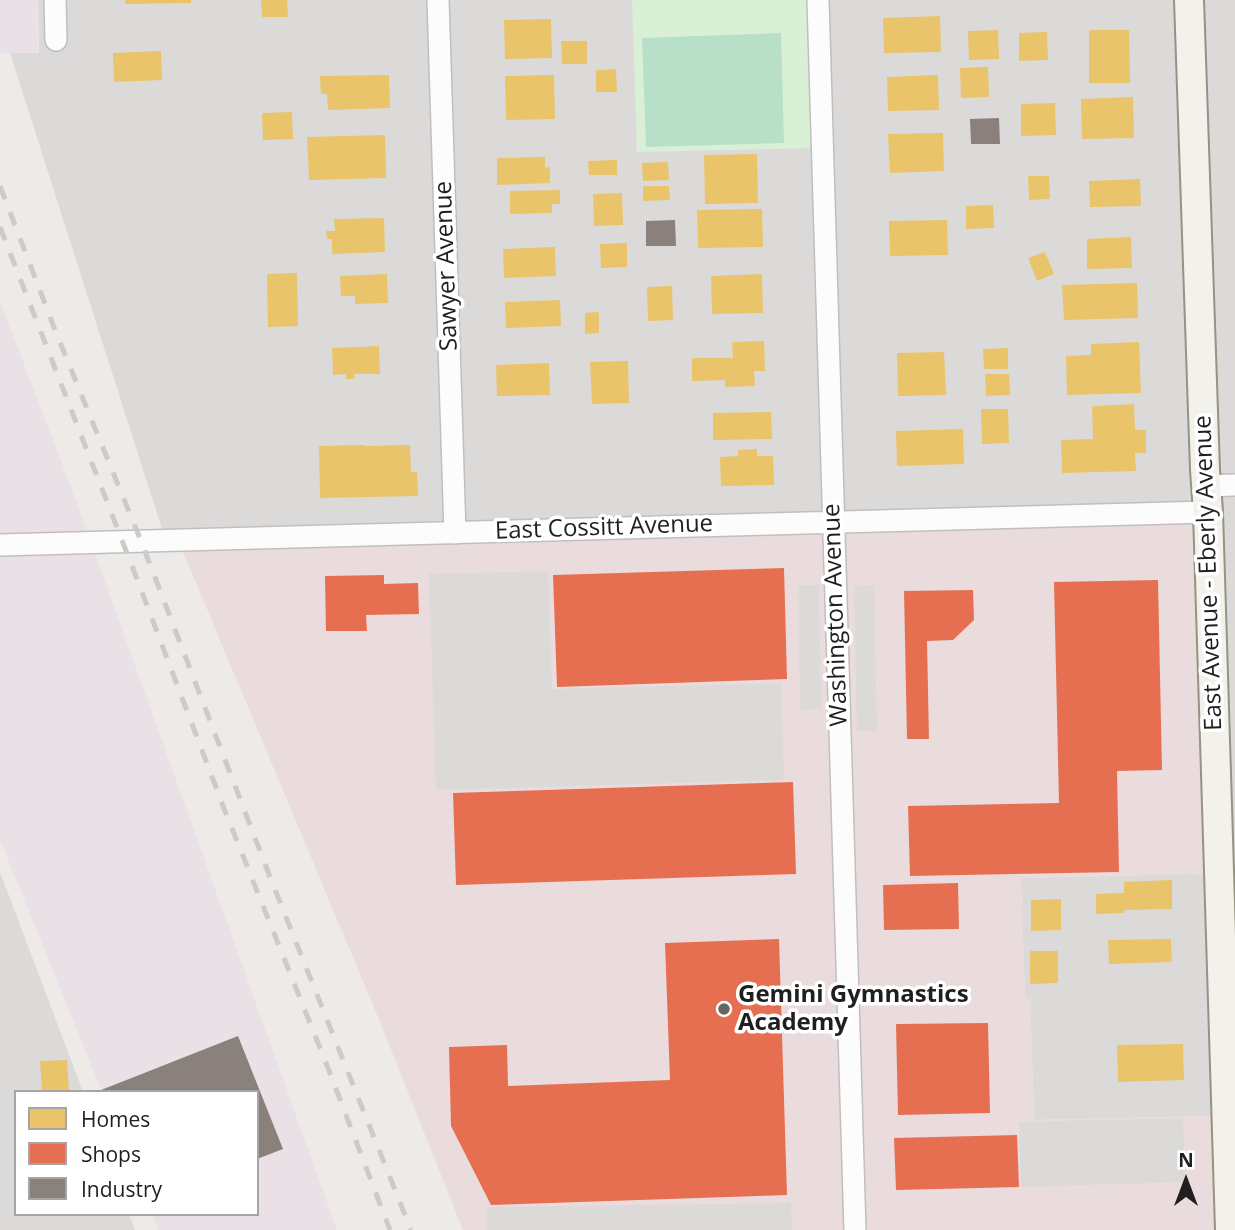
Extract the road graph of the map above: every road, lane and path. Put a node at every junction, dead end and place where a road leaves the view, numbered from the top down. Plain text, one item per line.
1 (55, 0) edge
2 (438, 0) edge
3 (818, 0) edge
4 (1189, 0) edge
5 (56, 40) dead end
6 (1235, 485) edge
7 (1207, 499) junction
8 (834, 523) junction
9 (455, 533) junction
10 (0, 545) edge
11 (855, 1230) edge
12 (1230, 1230) edge

1 - 5 street
2 - 9 street, Sawyer Avenue
3 - 8 street, Washington Avenue
4 - 7 main road, East Avenue - Eberly Avenue
6 - 7 street, East Cossitt Avenue
7 - 8 street, East Cossitt Avenue
7 - 12 main road, East Avenue - Eberly Avenue
8 - 9 street, East Cossitt Avenue
8 - 11 street, Washington Avenue
9 - 10 street, East Cossitt Avenue

